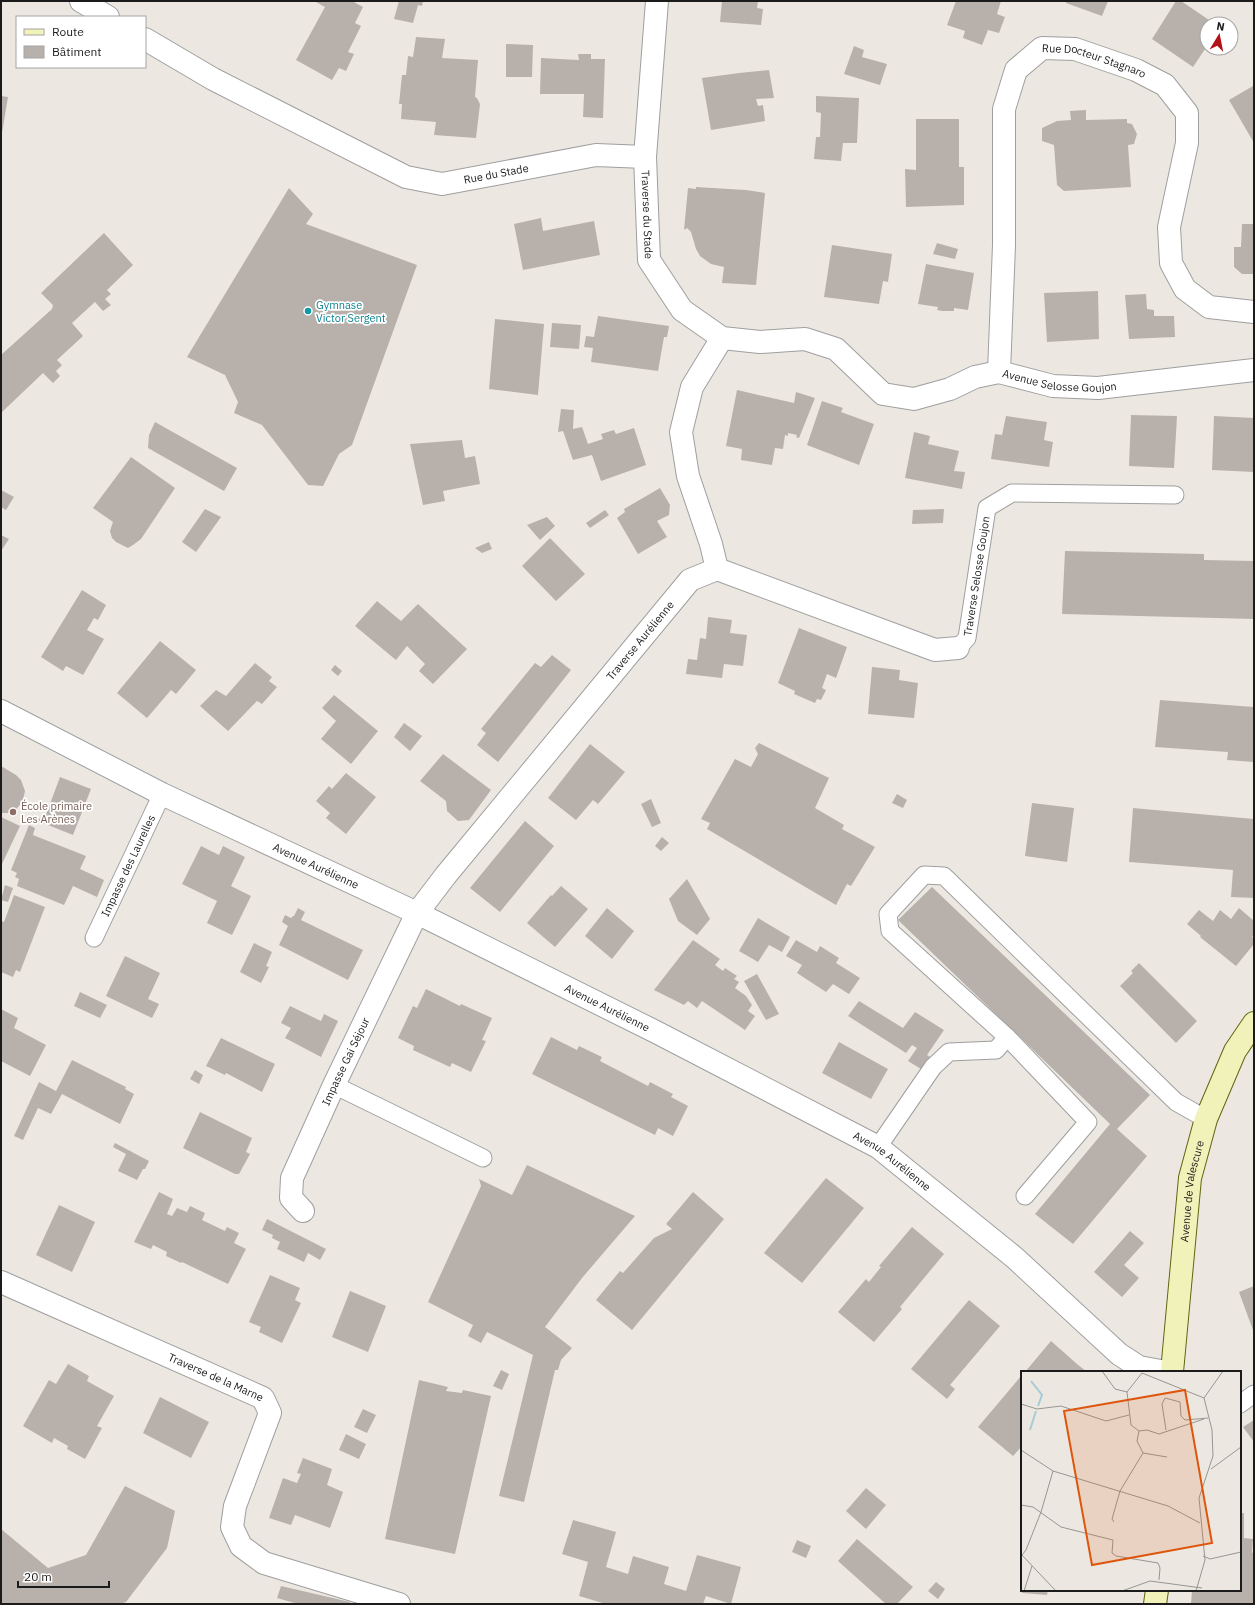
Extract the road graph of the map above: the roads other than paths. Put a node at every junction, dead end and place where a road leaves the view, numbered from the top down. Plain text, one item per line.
1 (81, 1) edge
2 (657, 1) edge
3 (106, 16) edge
4 (146, 40) edge
5 (645, 157) junction
6 (1254, 312) edge
7 (722, 338) junction
8 (1254, 370) edge
9 (999, 372) junction
10 (1175, 495) dead end
11 (717, 569) junction
12 (958, 648) joint
13 (1, 711) edge
14 (162, 794) junction
15 (416, 913) junction
16 (94, 938) dead end
17 (1254, 1023) edge
18 (1007, 1038) junction
19 (334, 1085) junction
20 (1206, 1119) junction
21 (878, 1146) junction
22 (483, 1158) dead end
23 (1025, 1196) dead end
24 (303, 1210) dead end
25 (1, 1282) edge
26 (1161, 1371) edge
27 (1172, 1371) edge
28 (1254, 1394) edge
29 (1241, 1403) edge
30 (1157, 1591) edge
31 (399, 1604) edge
32 (1155, 1604) edge

1 - 3 street
2 - 5 street
4 - 5 street, Rue du Stade
5 - 7 street, Traverse du Stade
6 - 9 street, Rue Docteur Stagnaro
7 - 9 street, Avenue Selosse Goujon
7 - 11 street
8 - 9 street, Avenue Selosse Goujon
10 - 12 lane, Traverse Selosse Goujon
11 - 12 street, Traverse Selosse Goujon
11 - 15 street, Traverse Aurélienne
13 - 14 street, Avenue Aurélienne
14 - 15 street, Avenue Aurélienne
14 - 16 lane, Impasse des Laurelles
15 - 19 street, Impasse Gai Séjour
15 - 21 street, Avenue Aurélienne
17 - 20 main road, Avenue de Valescure
18 - 20 lane
18 - 21 lane
18 - 23 lane
19 - 22 lane
19 - 24 street, Impasse Gai Séjour
20 - 27 main road, Avenue de Valescure
21 - 26 street, Avenue Aurélienne
25 - 31 street, Traverse de la Marne
28 - 29 lane
30 - 32 main road

